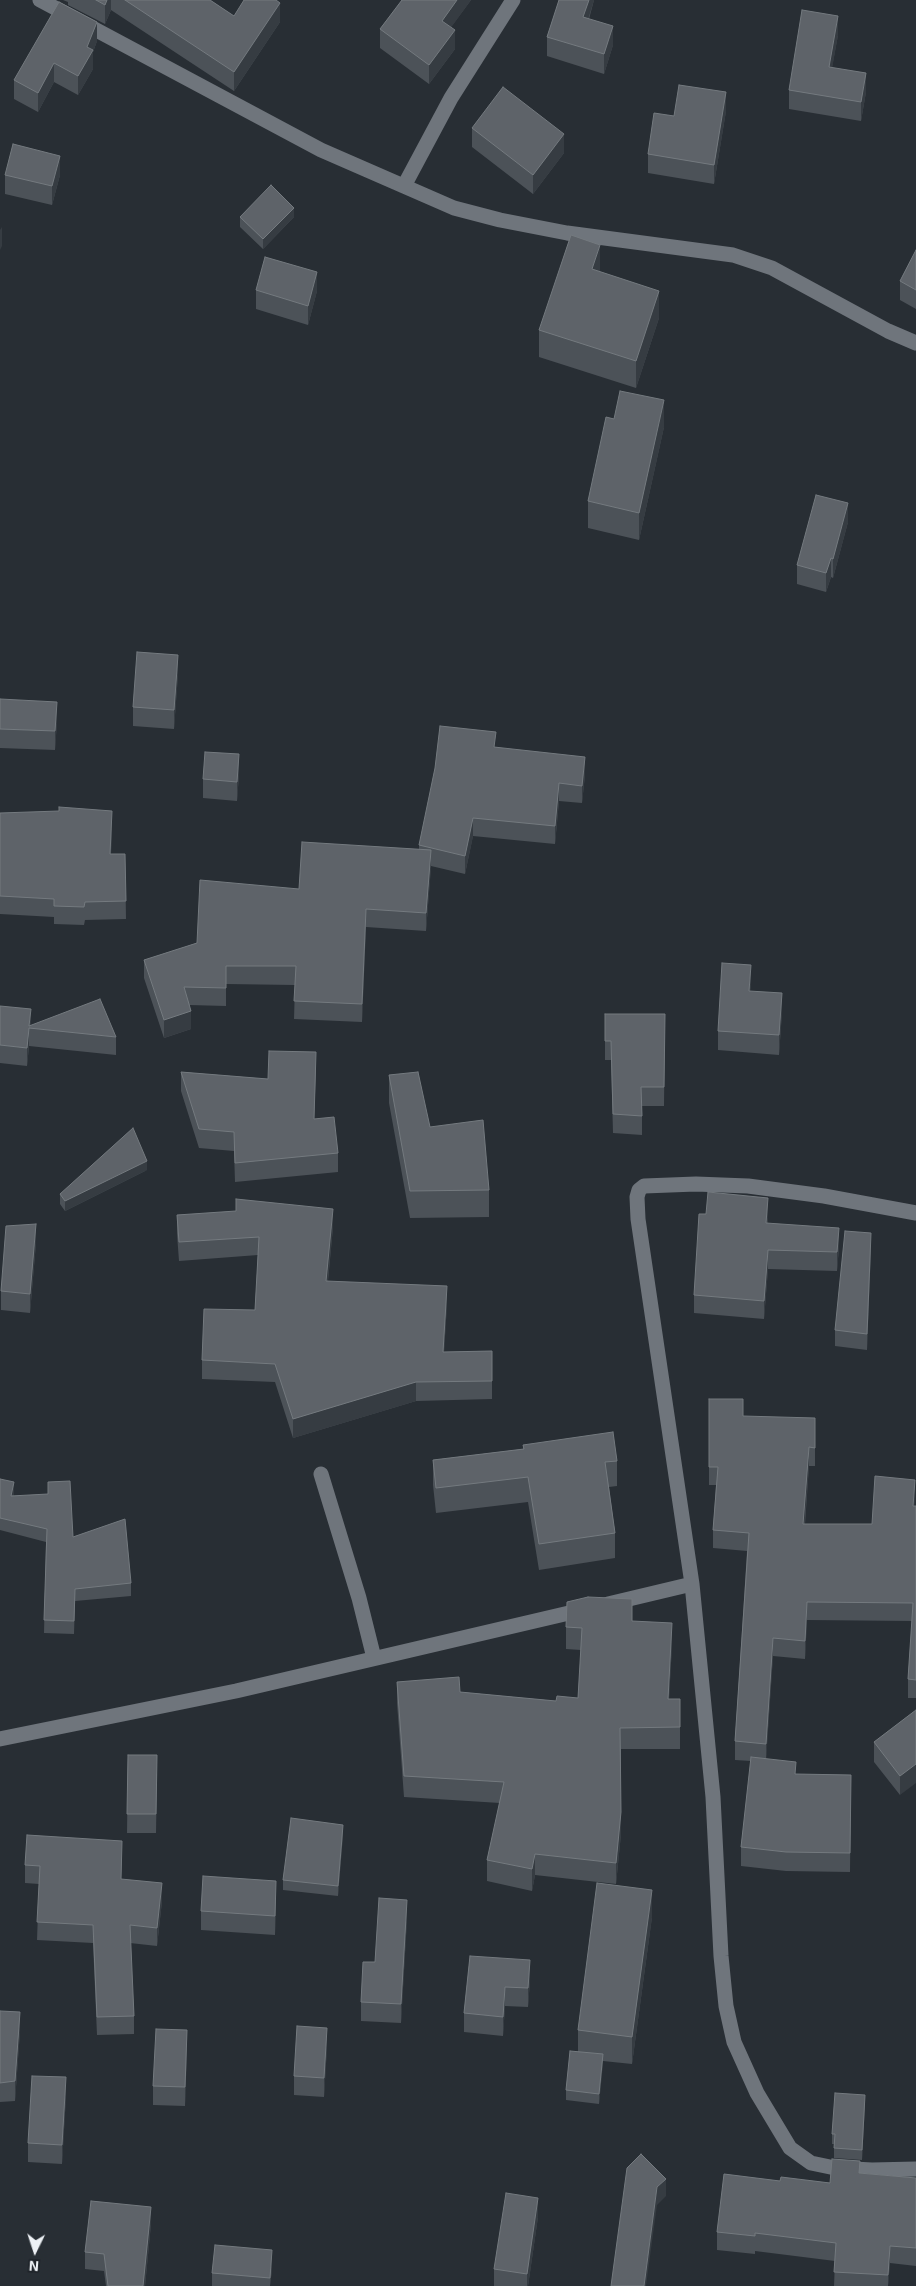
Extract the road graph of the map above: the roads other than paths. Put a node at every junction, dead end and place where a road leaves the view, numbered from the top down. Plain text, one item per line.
1 (40, 0) edge
2 (513, 0) edge
3 (404, 186) junction
4 (916, 343) edge
5 (916, 1213) edge
6 (321, 1474) dead end
7 (692, 1584) junction
8 (374, 1658) junction
9 (0, 1739) edge
10 (916, 2169) edge

1 - 3 street
2 - 3 street
3 - 4 street
5 - 7 street
6 - 8 street
7 - 8 street
7 - 10 street
8 - 9 street

